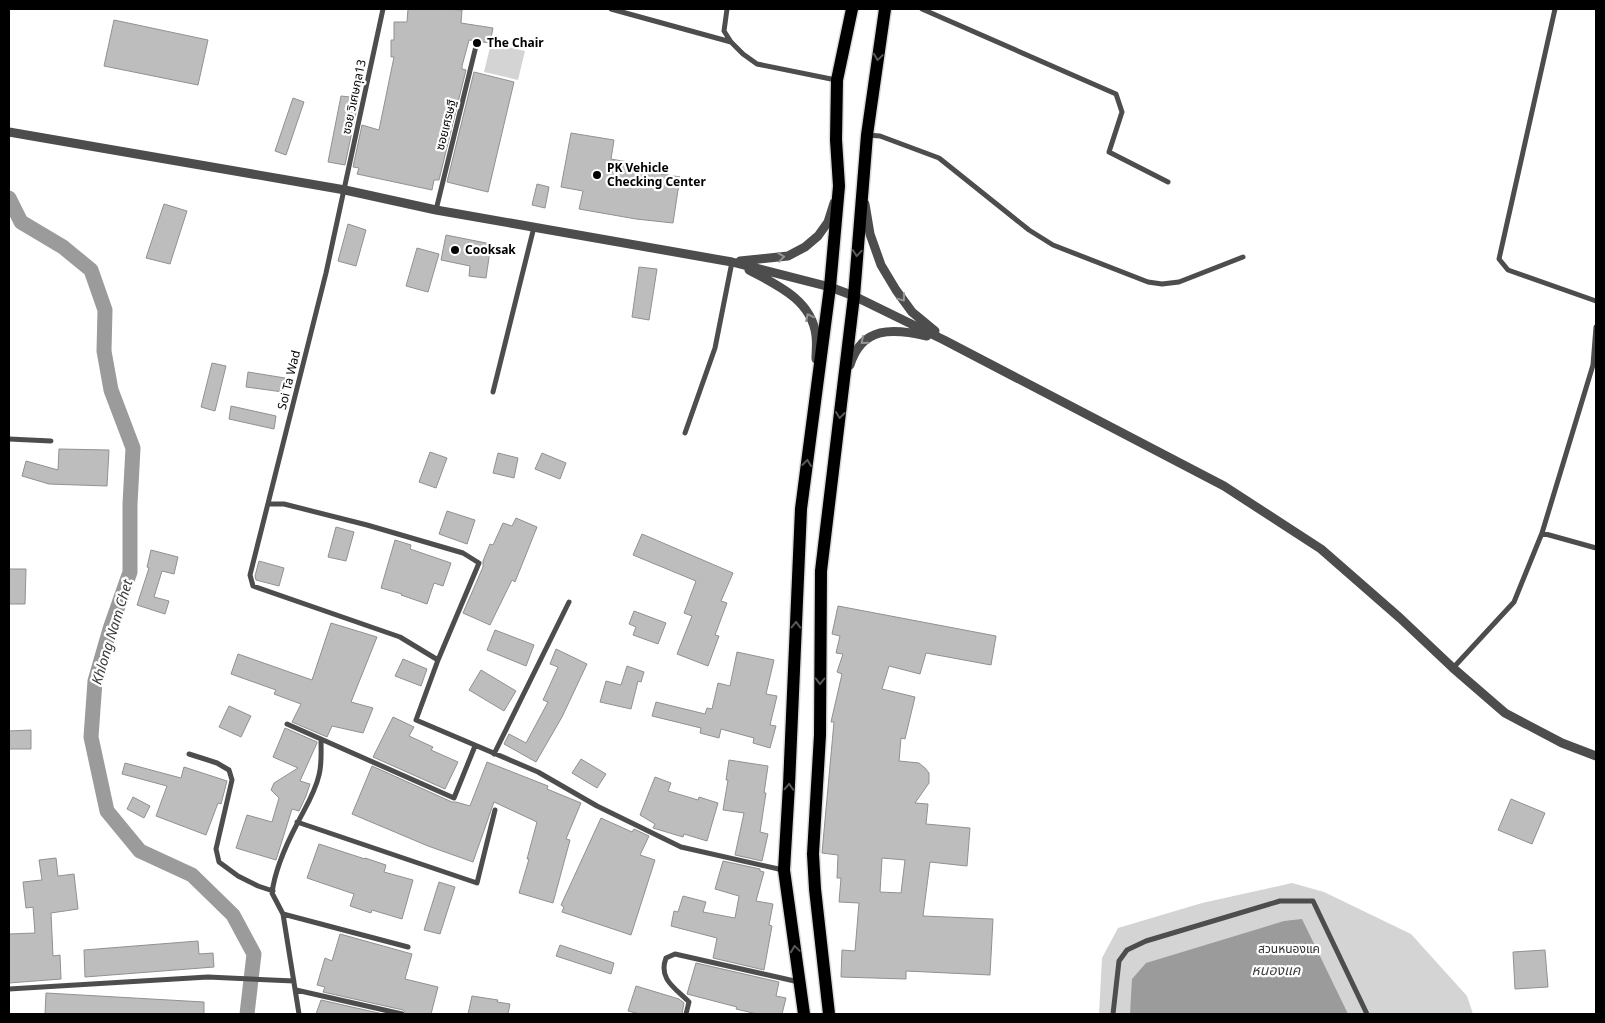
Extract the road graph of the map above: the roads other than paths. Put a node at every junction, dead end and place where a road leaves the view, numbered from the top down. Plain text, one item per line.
1 (383, 9) edge
2 (611, 9) edge
3 (727, 9) edge
4 (852, 9) edge
5 (885, 9) edge
6 (922, 9) edge
7 (1555, 9) edge
8 (732, 42) junction
9 (476, 46) dead end
10 (837, 80) junction
11 (9, 132) edge
12 (866, 135) junction
13 (1168, 182) dead end
14 (839, 186) junction
15 (862, 188) junction
16 (345, 190) junction
17 (436, 210) junction
18 (534, 227) junction
19 (1243, 257) dead end
20 (732, 262) junction
21 (830, 287) junction
22 (854, 296) junction
23 (1596, 302) edge
24 (1596, 327) edge
25 (944, 340) junction
26 (843, 386) junction
27 (493, 392) dead end
28 (815, 399) junction
29 (685, 433) dead end
30 (9, 439) edge
31 (51, 441) dead end
32 (268, 504) junction
33 (1542, 533) junction
34 (1596, 548) edge
35 (569, 602) dead end
36 (438, 660) junction
37 (1453, 668) junction
38 (287, 724) dead end
39 (321, 740) junction
40 (475, 746) junction
41 (190, 754) dead end
42 (494, 754) junction
43 (1596, 756) edge
44 (496, 810) dead end
45 (297, 822) junction
46 (784, 870) junction
47 (273, 891) junction
48 (283, 914) junction
49 (408, 947) dead end
50 (294, 981) junction
51 (800, 983) junction
52 (9, 989) edge
53 (296, 990) junction
54 (300, 1014) edge
55 (402, 1014) edge
56 (686, 1014) edge
57 (804, 1014) edge
58 (829, 1014) edge
59 (1114, 1014) edge
60 (1367, 1014) edge

1 - 16 street, ซอย วิเศษกุล13
2 - 8 street
3 - 8 street
4 - 10 main road
5 -> 12 main road
6 - 13 street
7 - 23 street
8 - 10 street
9 - 17 street, ซอยเศรษฐี
10 - 14 main road
11 - 16 street
12 - 15 main road
12 - 19 street
20 -> 14 street
14 - 21 main road
15 -> 22 main road
15 -> 25 street
16 - 17 street
16 - 32 street, Soi Ta Wad
17 - 18 street
18 - 20 street
18 - 27 street
20 - 21 street
28 -> 20 street
20 - 29 street
21 - 22 street
21 - 28 main road
22 - 25 street
22 - 26 main road
24 - 33 street
25 -> 26 street
25 - 37 street
26 -> 58 main road
46 -> 28 main road
30 - 31 street
32 - 36 street, Soi Ta Wad
32 - 36 street
33 - 34 street
33 - 37 street
35 - 42 street
36 - 40 street
37 - 43 street
38 - 39 street
39 - 40 street
39 - 45 street
40 - 42 street
41 - 47 street
42 - 46 street
44 - 45 street
45 - 47 street
51 -> 46 main road
47 - 48 street
48 - 49 street
48 - 50 street
50 - 52 street
50 - 53 street
51 - 56 street
51 - 57 main road
53 - 54 street
53 - 55 street
59 - 60 street

